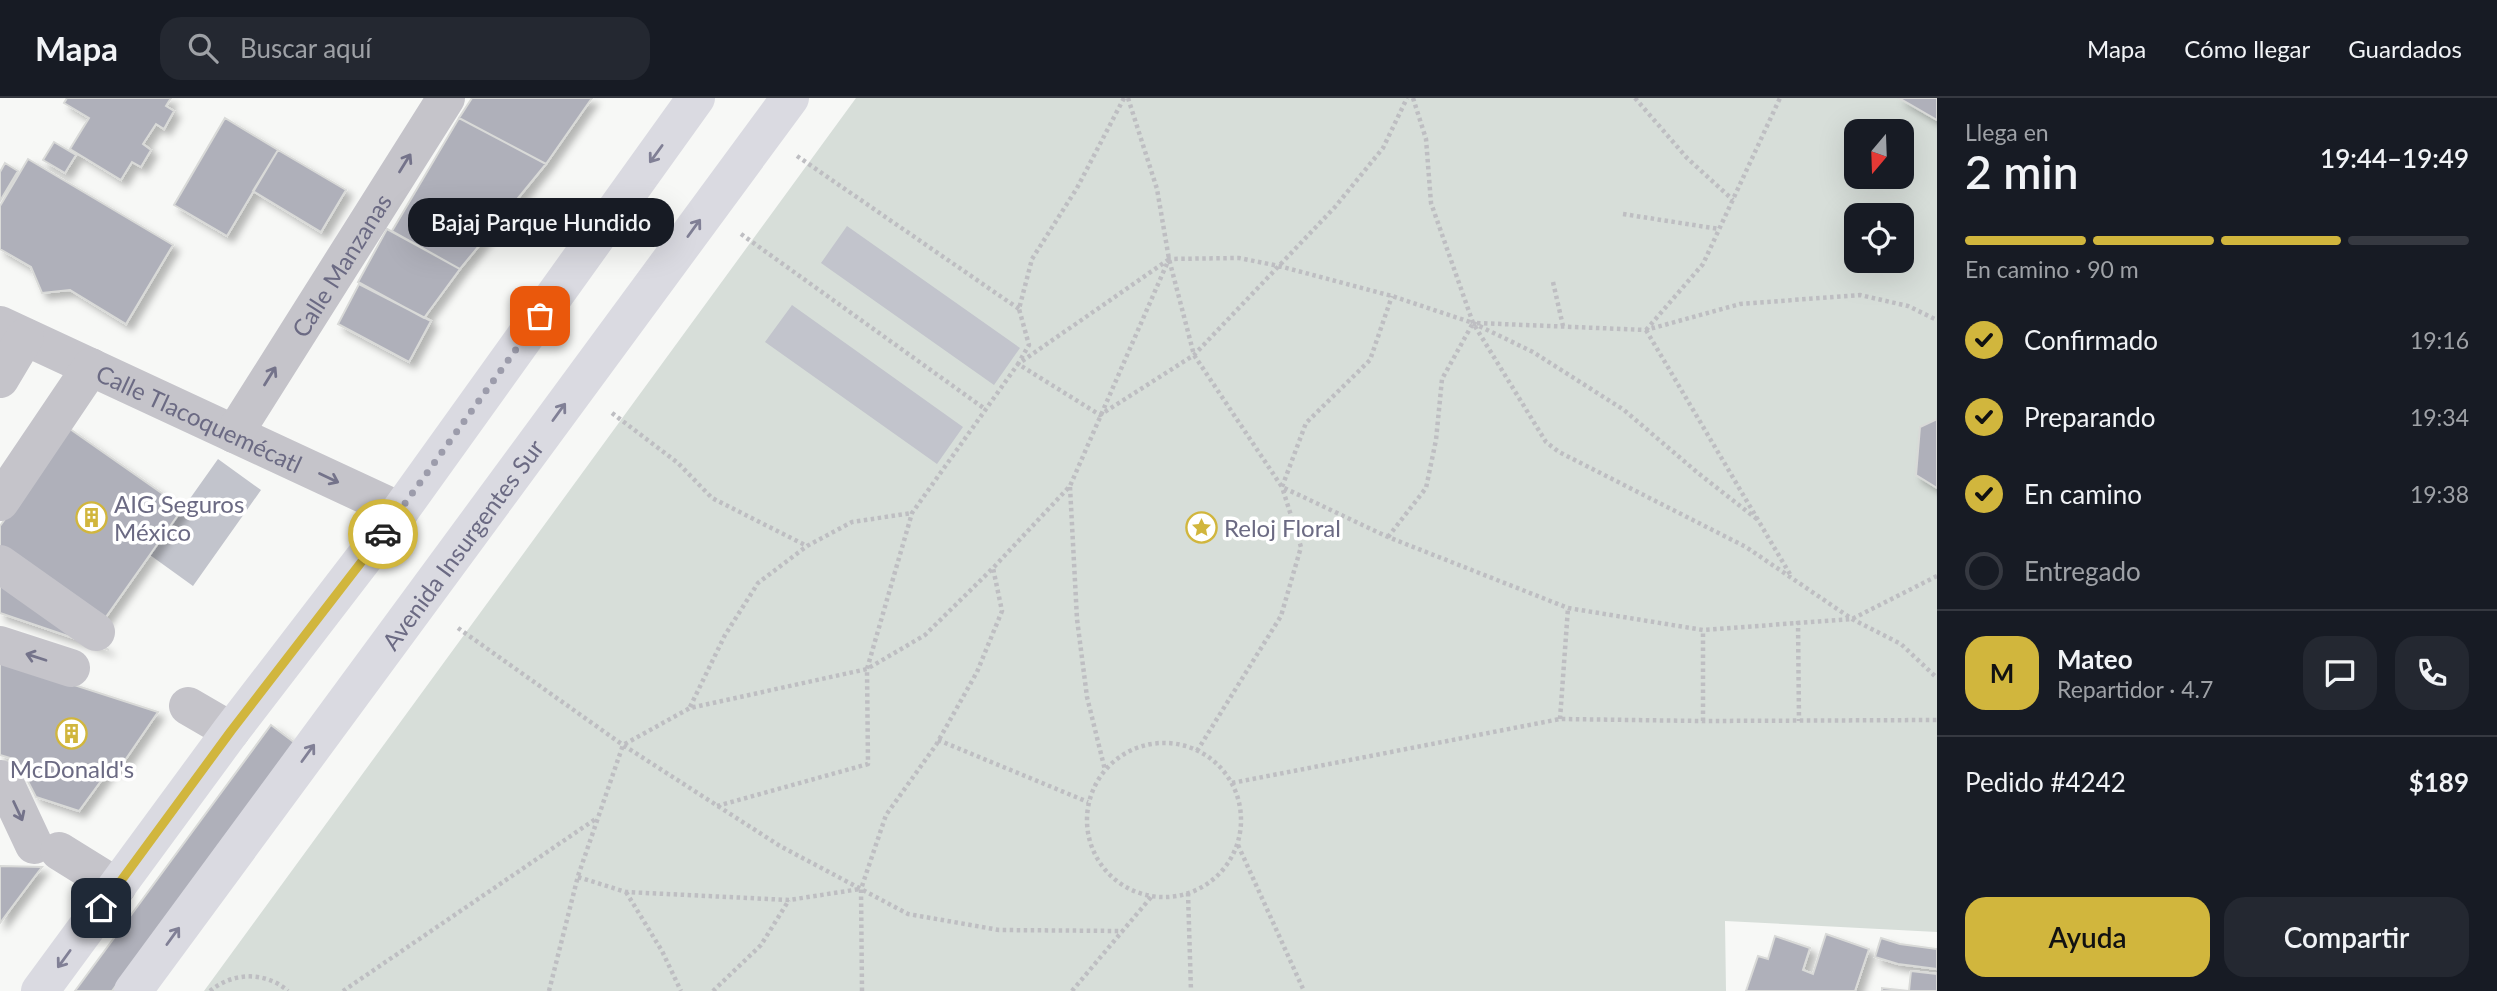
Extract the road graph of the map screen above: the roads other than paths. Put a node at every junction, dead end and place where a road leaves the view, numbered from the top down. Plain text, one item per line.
1 (446, 98) edge
2 (696, 98) edge
3 (790, 98) edge
4 (13, 331) edge
5 (91, 367) junction
6 (0, 379) edge
7 (234, 434) junction
8 (0, 502) edge
9 (400, 511) junction
10 (0, 564) edge
11 (96, 632) dead end
12 (0, 645) edge
13 (71, 668) dead end
14 (188, 706) dead end
15 (231, 731) junction
16 (0, 779) edge
17 (117, 887) junction
18 (40, 991) edge
19 (133, 991) edge

7 -> 1 street, Calle Manzanas
2 -> 9 main road
19 -> 3 main road, Avenida Insurgentes Sur
4 - 5 street, Calle Tlacoquemécatl
4 - 6 street
5 - 7 street, Calle Tlacoquemécatl
5 - 8 street
7 -> 9 street, Calle Tlacoquemécatl
9 - 15 main road
10 - 11 street
13 -> 12 street
14 - 15 street
15 - 17 main road
16 -> 17 street
17 -> 18 main road

